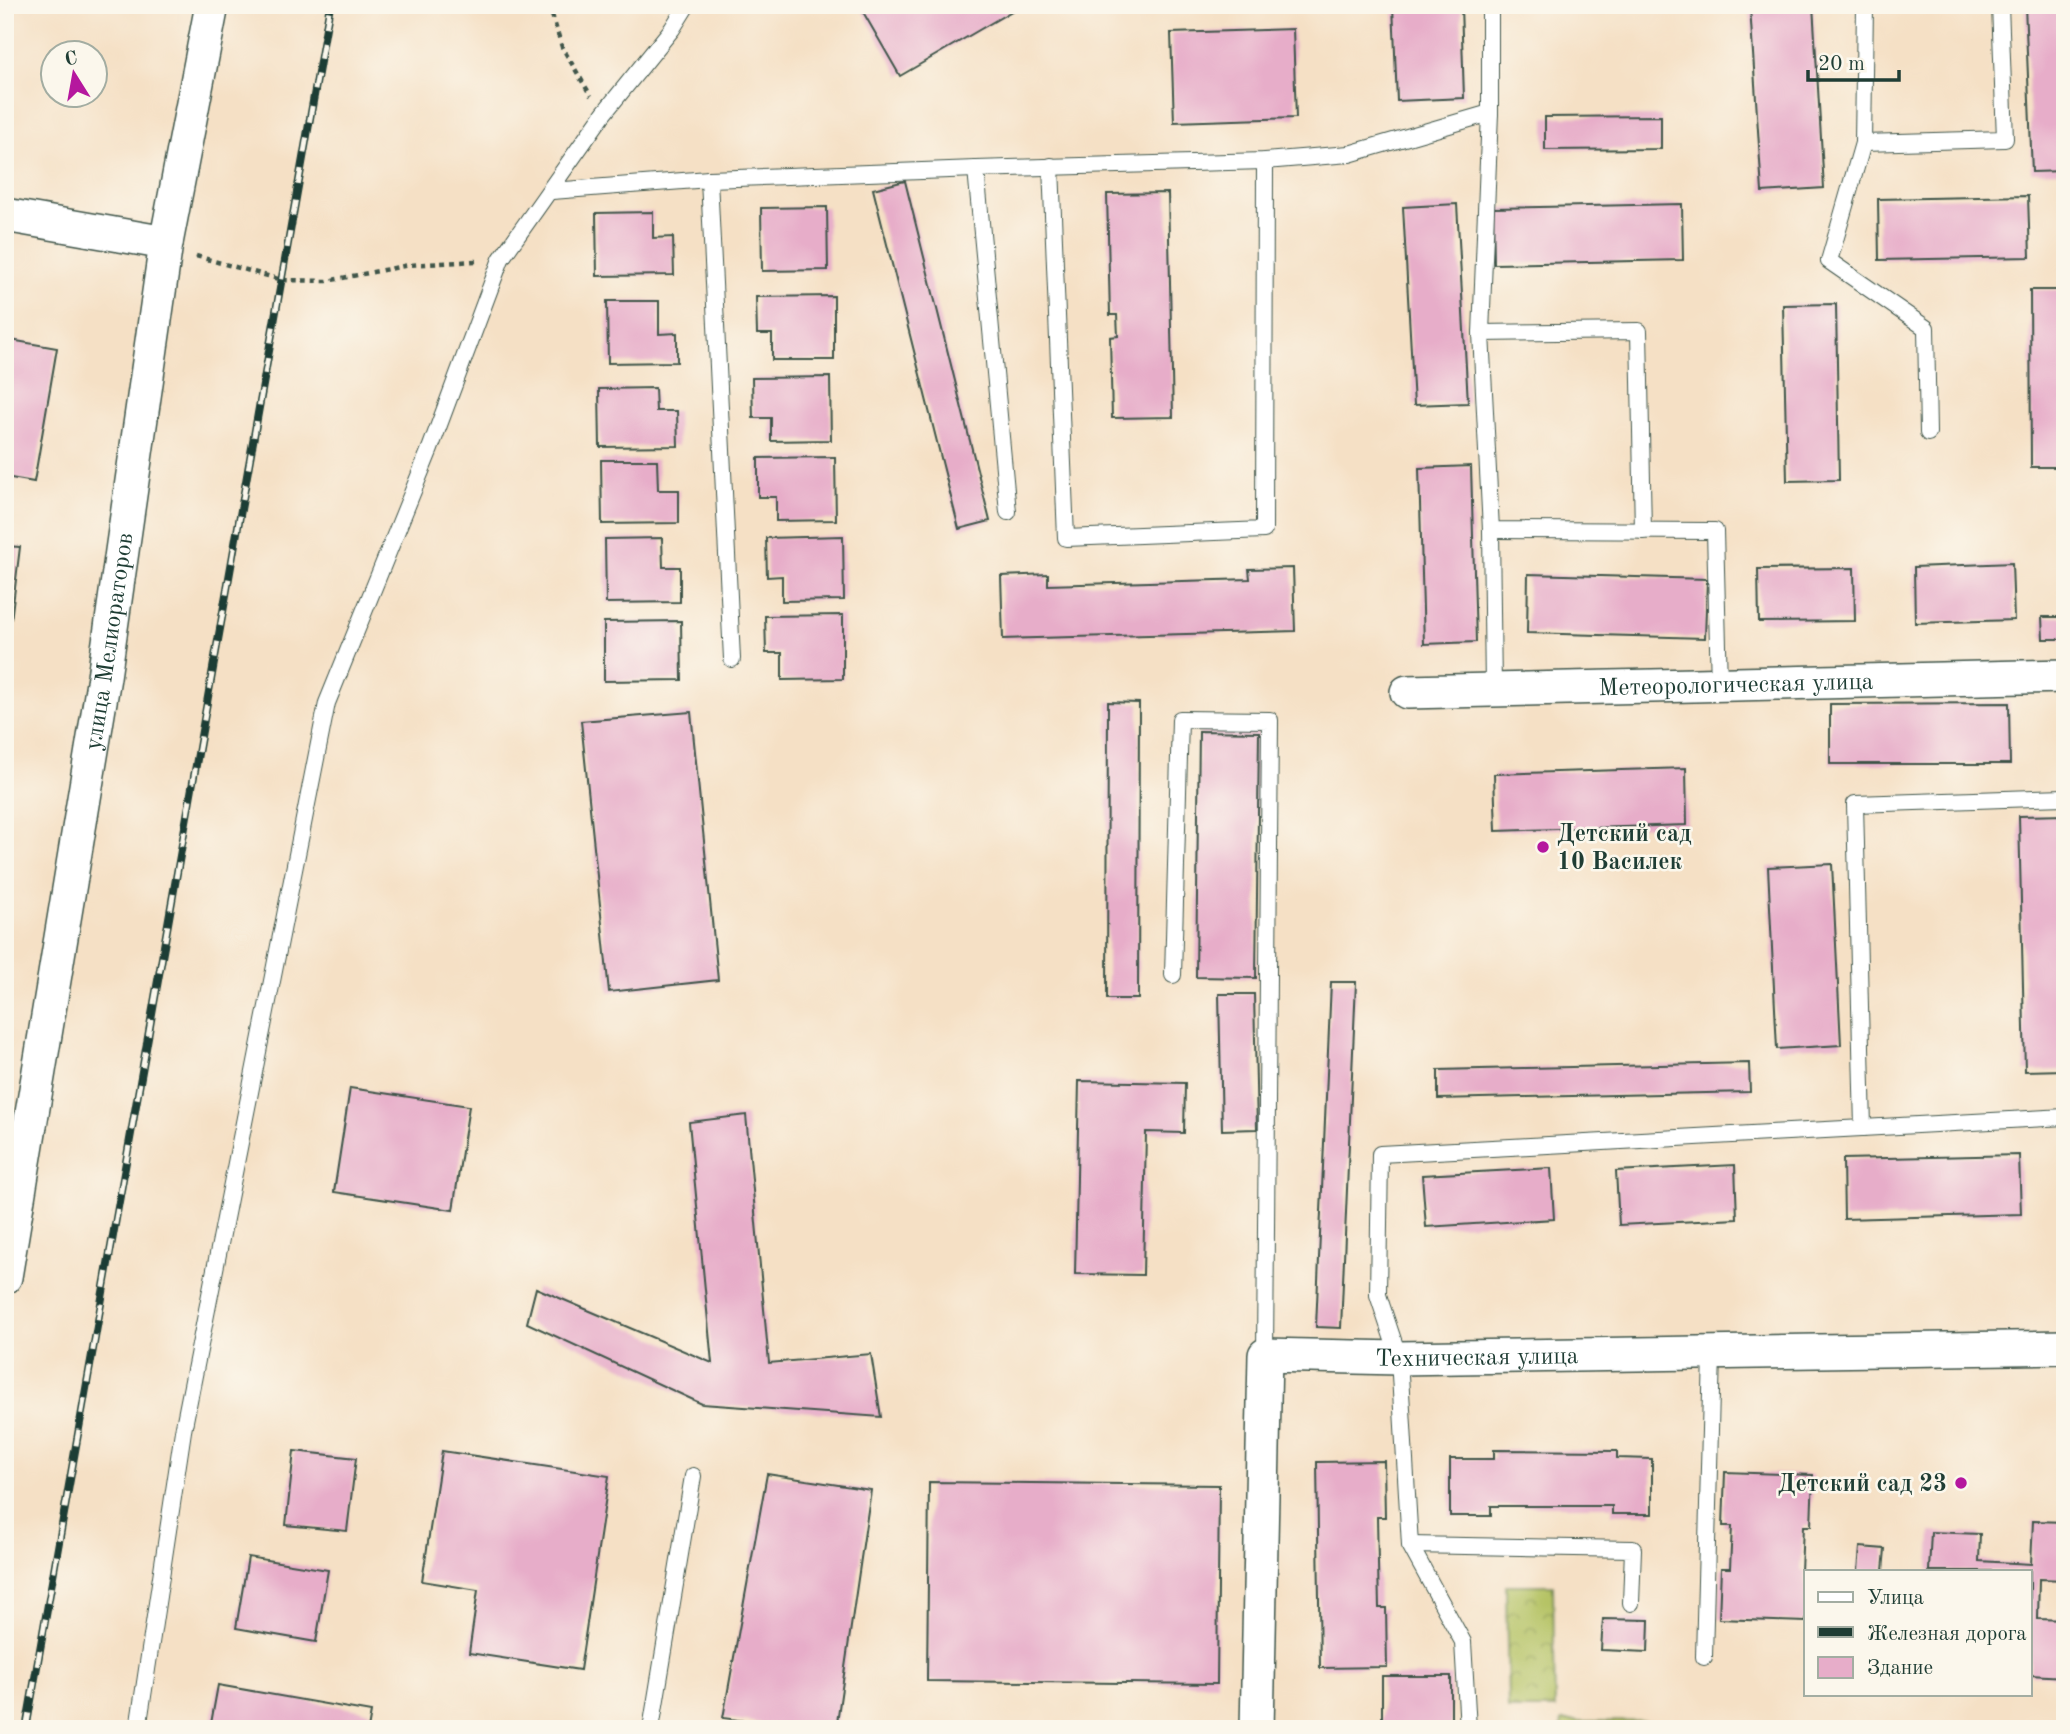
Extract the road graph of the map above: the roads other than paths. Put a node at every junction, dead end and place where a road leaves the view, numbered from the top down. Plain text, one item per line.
1 (212, 5) edge
2 (687, 5) edge
3 (1490, 5) edge
4 (1865, 5) edge
5 (2000, 5) edge
6 (1490, 113) junction
7 (1863, 143) junction
8 (1265, 160) junction
9 (1051, 166) junction
10 (976, 169) junction
11 (709, 178) junction
12 (552, 191) junction
13 (5, 215) edge
14 (166, 243) junction
15 (1481, 333) junction
16 (1928, 433) dead end
17 (1008, 512) dead end
18 (1491, 530) junction
19 (1643, 531) junction
20 (732, 659) dead end
21 (2065, 676) edge
22 (1719, 685) junction
23 (1493, 690) junction
24 (1408, 692) dead end
25 (2065, 797) edge
26 (1172, 975) dead end
27 (2065, 1117) edge
28 (1863, 1128) junction
29 (5, 1277) edge
30 (2065, 1347) edge
31 (1265, 1354) junction
32 (1712, 1354) junction
33 (1399, 1358) junction
34 (693, 1476) dead end
35 (1410, 1545) junction
36 (1631, 1603) dead end
37 (1704, 1657) dead end
38 (138, 1729) edge
39 (651, 1729) edge
40 (1257, 1729) edge
41 (1468, 1729) edge

1 - 14 street, улица Мелиораторов
2 - 12 lane
3 - 6 lane
4 - 7 lane
5 - 7 lane
6 - 8 lane
6 - 15 lane
7 - 16 lane
8 - 9 lane
8 - 9 lane
9 - 10 lane
10 - 11 lane
10 - 17 lane
11 - 12 lane
11 - 20 lane
12 - 38 lane
13 - 14 street
14 - 29 street, улица Мелиораторов
15 - 18 lane
15 - 19 lane
18 - 19 lane
18 - 23 lane
19 - 22 lane
21 - 22 street, Метеорологическая улица
22 - 23 street, Метеорологическая улица
23 - 24 street, Метеорологическая улица
25 - 28 lane
26 - 31 lane
27 - 28 lane
28 - 33 lane
30 - 32 street, Техническая улица
31 - 33 street, Техническая улица
31 - 40 street
32 - 33 street, Техническая улица
32 - 37 lane
33 - 35 lane
34 - 39 lane
35 - 36 lane
35 - 41 lane

